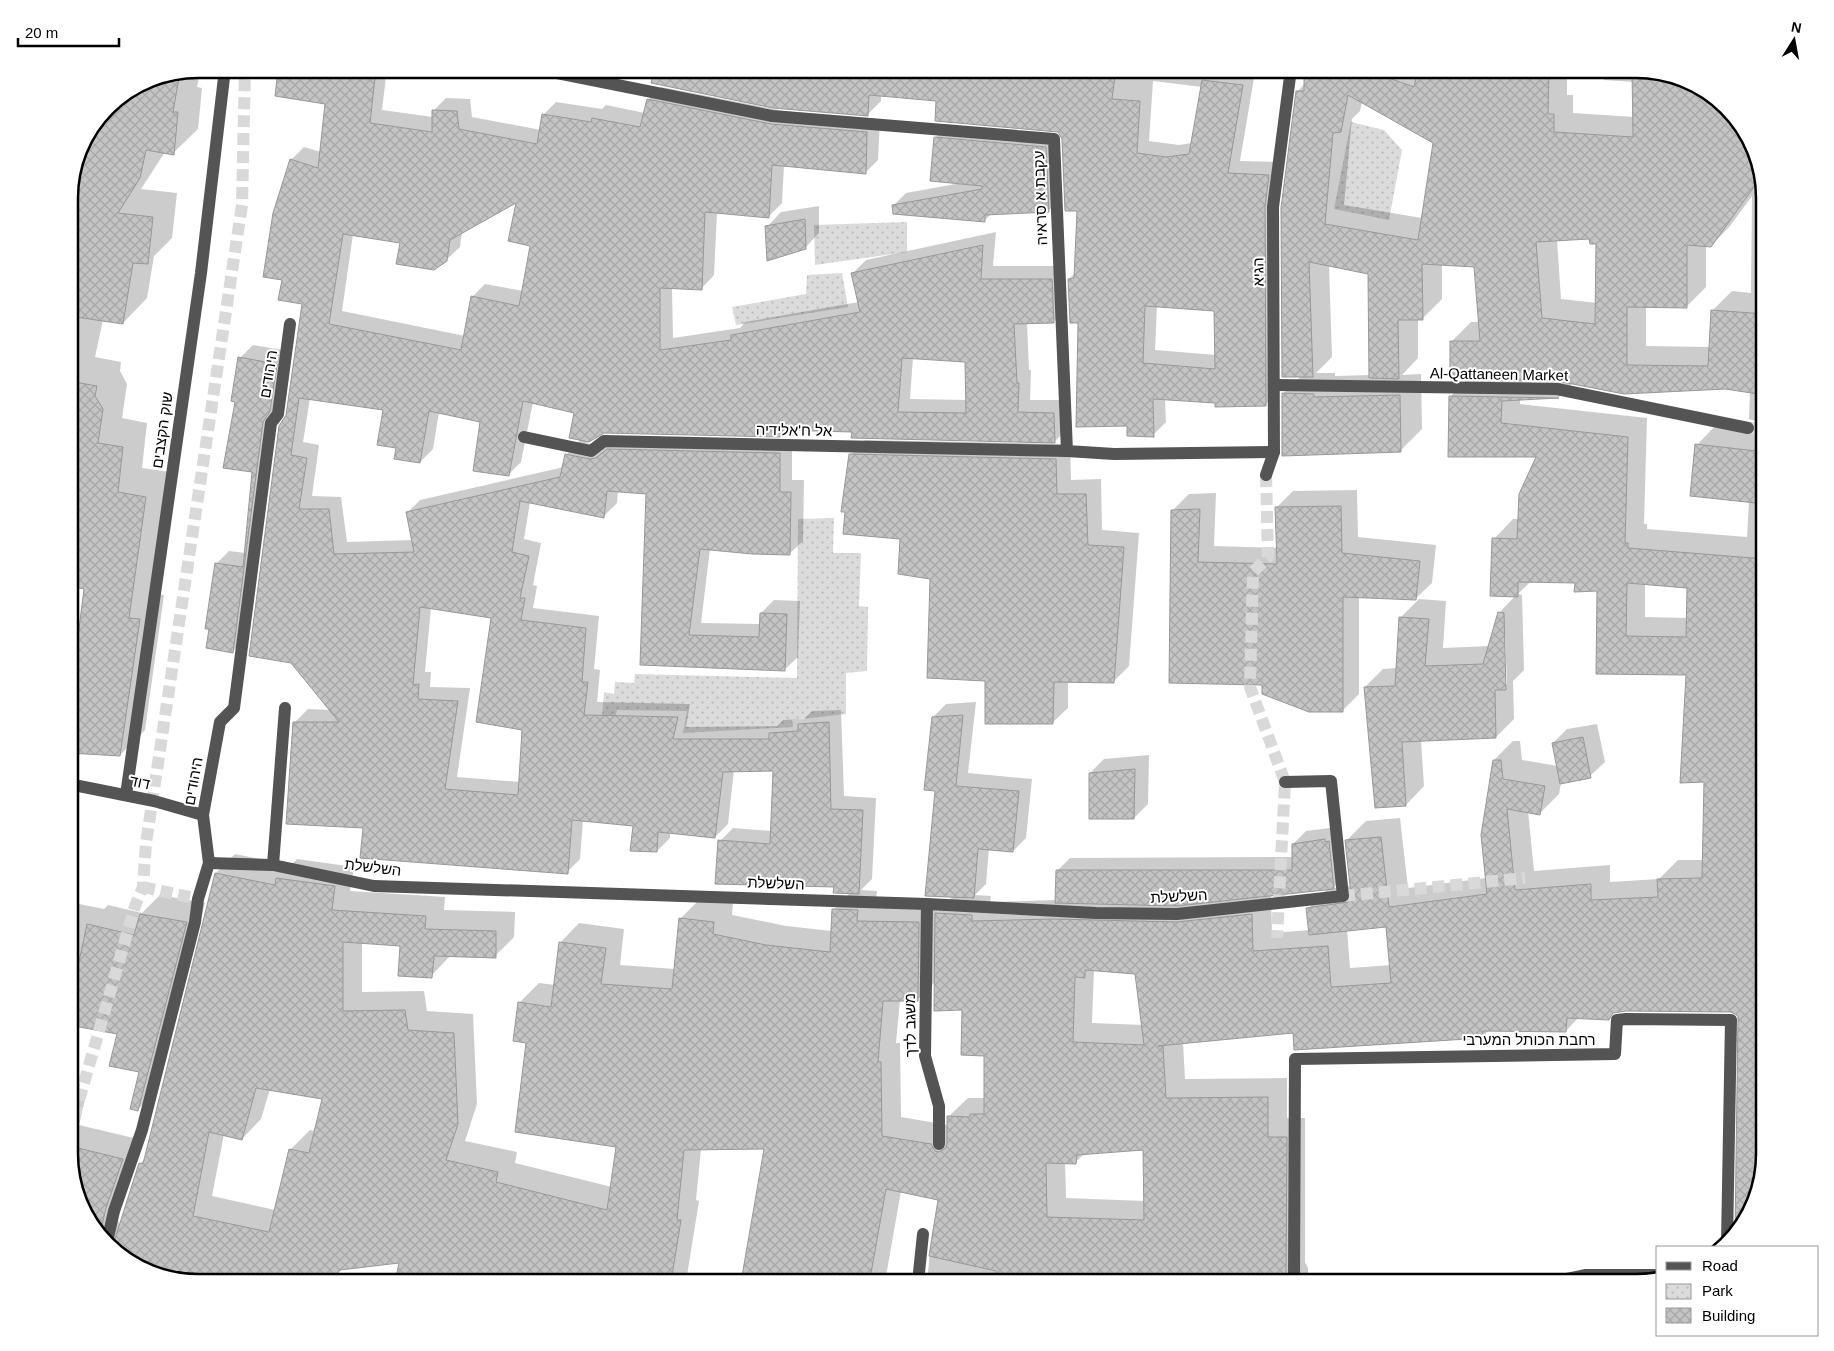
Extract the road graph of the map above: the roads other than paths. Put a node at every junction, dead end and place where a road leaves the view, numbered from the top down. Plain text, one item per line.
1 (224, 78) edge
2 (581, 78) edge
3 (1290, 78) edge
4 (290, 324) dead end
5 (1276, 385) junction
6 (1748, 428) tunnel mouth
7 (524, 437) dead end
8 (1067, 451) junction
9 (1274, 452) junction
10 (1266, 475) tunnel mouth
11 (285, 708) dead end
12 (1284, 782) dead end
13 (78, 786) edge
14 (126, 795) junction
15 (203, 815) junction
16 (209, 864) junction
17 (273, 865) junction
18 (927, 904) junction
19 (939, 1144) dead end
20 (1727, 1232) edge
21 (109, 1234) edge
22 (923, 1234) dead end
23 (919, 1274) edge
24 (1294, 1274) edge

1 - 14 street, שוק הקצבים
2 - 8 street, עקבת א סראיה
3 - 5 street, הגיא
4 - 15 street, היהודים
5 - 6 street, Al-Qattaneen Market
5 - 9 street, הגיא
7 - 8 street, אל ח'אלידיה
8 - 9 street
9 - 10 street, הגיא
11 - 17 street
12 - 18 street, השלשלת
13 - 14 street, דוד
14 - 15 street, דוד
15 - 16 street, היהודים
16 - 17 street, השלשלת
16 - 21 street, היהודים
17 - 18 street, השלשלת
18 - 19 street, משגב לדך
20 - 24 street, רחבת הכותל המערבי
22 - 23 street

